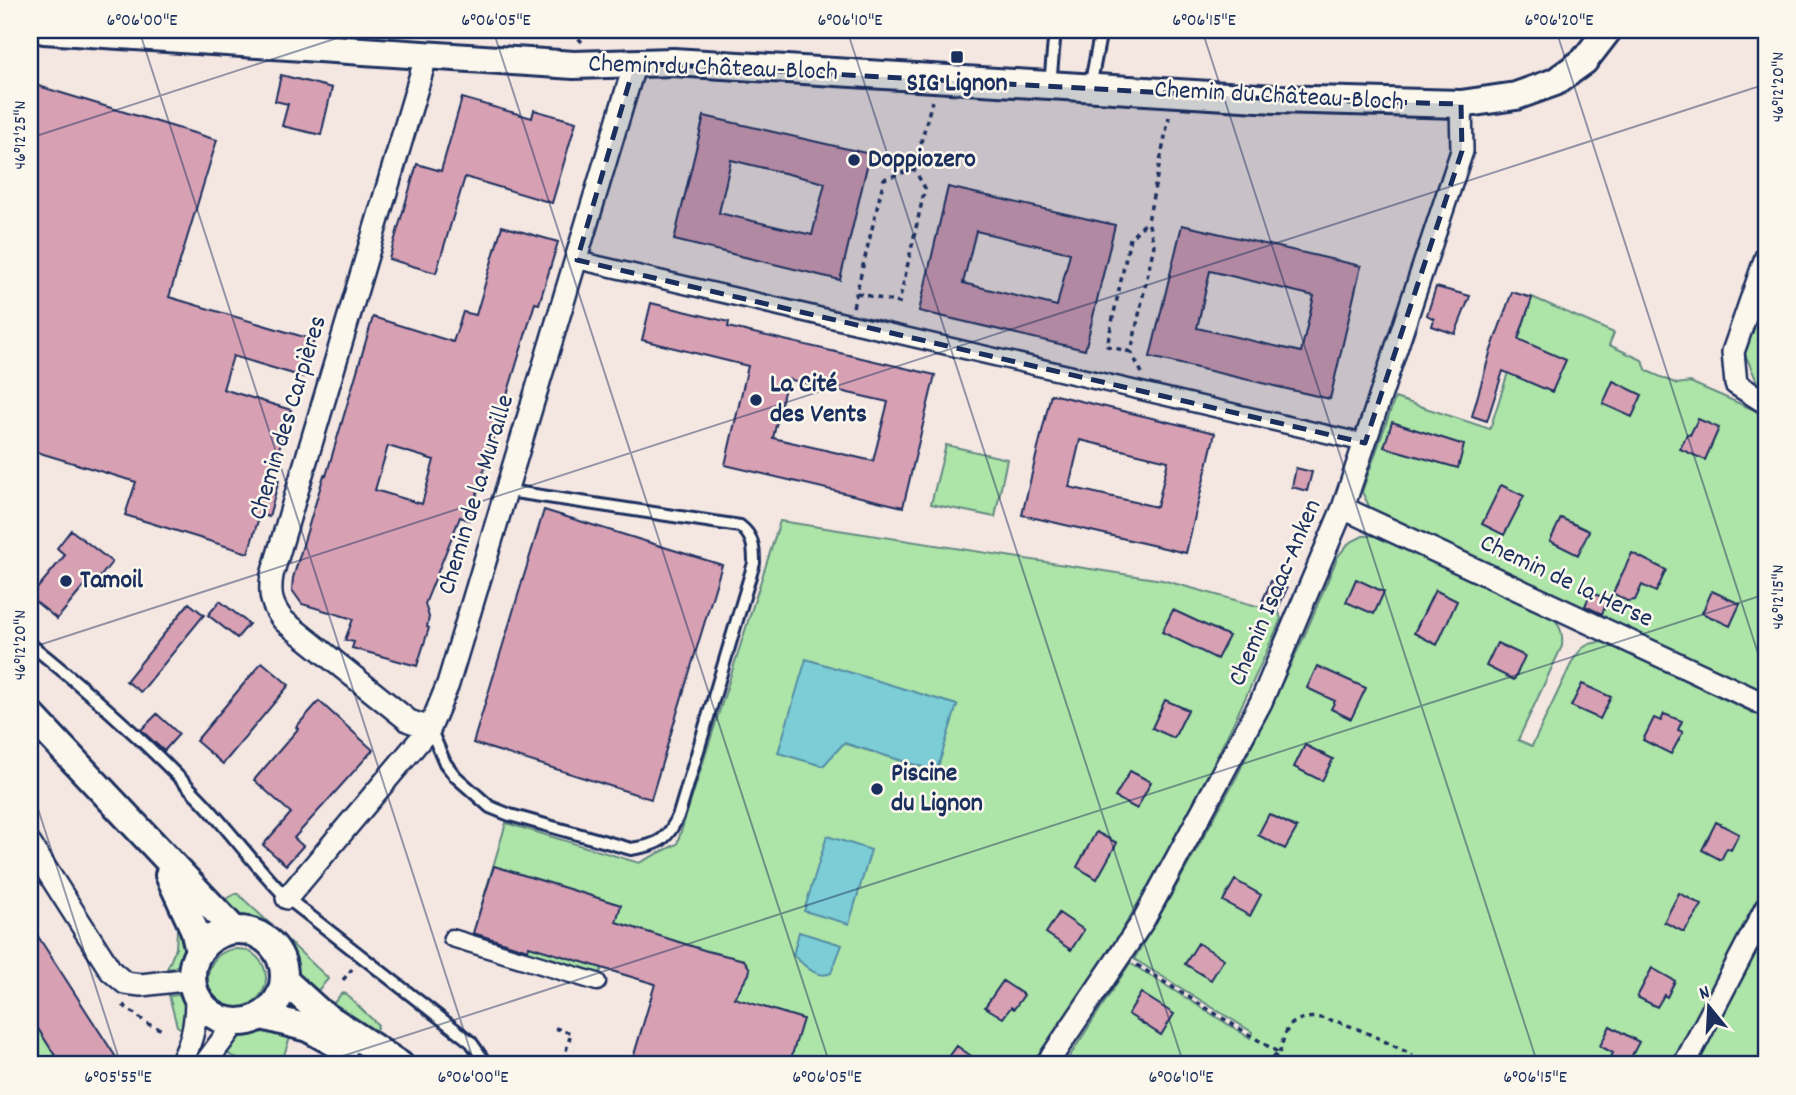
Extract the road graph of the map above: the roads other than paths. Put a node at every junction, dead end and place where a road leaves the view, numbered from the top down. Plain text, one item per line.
1 (44, 30) edge
2 (1055, 30) edge
3 (1101, 30) edge
4 (1608, 30) edge
5 (427, 54) junction
6 (635, 63) junction
7 (1050, 85) junction
8 (1090, 88) junction
9 (1461, 104) junction
10 (1766, 257) edge
11 (577, 260) junction
12 (1766, 402) edge
13 (1365, 443) junction
14 (508, 491) junction
15 (1343, 508) junction
16 (30, 644) edge
17 (1766, 705) edge
18 (30, 714) edge
19 (430, 728) junction
20 (150, 840) junction
21 (30, 844) edge
22 (287, 898) junction
23 (1766, 908) edge
24 (234, 930) junction
25 (452, 938) dead end
26 (200, 951) junction
27 (284, 980) junction
28 (597, 982) dead end
29 (194, 987) junction
30 (262, 1016) junction
31 (235, 1023) junction
32 (180, 1065) edge
33 (204, 1065) edge
34 (374, 1065) edge
35 (400, 1065) edge
36 (487, 1065) edge
37 (1046, 1065) edge
38 (1684, 1065) edge

1 - 5 street, Chemin du Château-Bloch
2 - 7 lane
3 - 8 lane
4 - 9 street, Chemin du Château-Bloch
5 - 6 street, Chemin du Château-Bloch
5 - 19 street, Chemin des Carpières
6 - 7 street, Chemin du Château-Bloch
6 - 11 street, Chemin de la Muraille
7 - 8 street, Chemin du Château-Bloch
8 - 9 street, Chemin du Château-Bloch
9 - 13 street, Chemin Isaac-Anken
10 - 12 street
11 - 13 street
11 - 14 street, Chemin de la Muraille
13 - 15 street, Chemin Isaac-Anken
14 - 19 street, Chemin de la Muraille
14 - 19 lane
15 - 17 street, Chemin de la Herse
15 - 37 street, Chemin Isaac-Anken
16 - 22 lane
18 - 20 street
19 - 22 street, Chemin de la Muraille
20 - 24 street
20 - 26 street
21 - 29 street
22 - 36 lane
23 - 38 street
24 - 26 street
24 - 27 street
25 - 28 street
26 - 29 street
27 - 30 street
27 - 35 street
29 - 31 street
29 - 32 street
30 - 31 street
30 - 34 street
31 - 33 street

